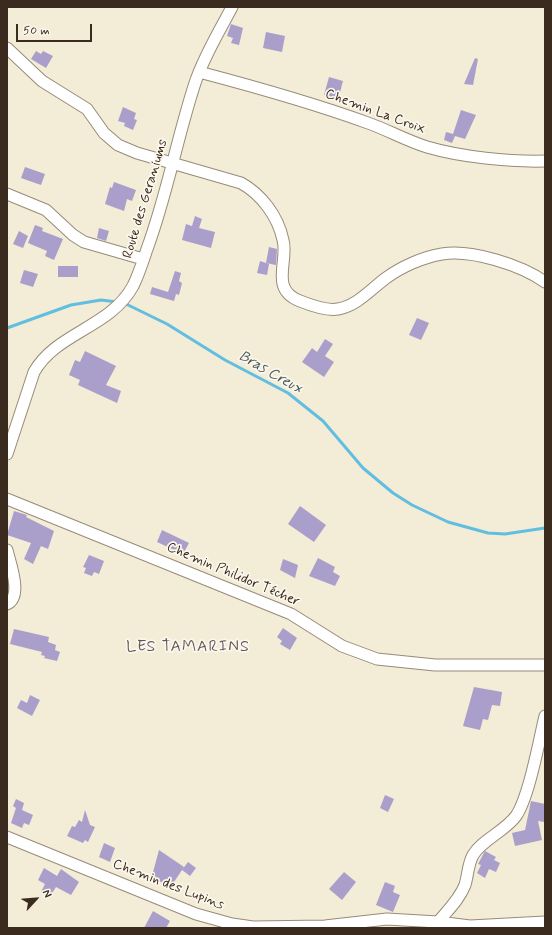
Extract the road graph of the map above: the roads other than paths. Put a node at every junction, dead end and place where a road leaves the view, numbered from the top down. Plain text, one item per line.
1 (232, 7) edge
2 (7, 48) edge
3 (199, 72) junction
4 (545, 161) edge
5 (173, 162) junction
6 (7, 194) edge
7 (143, 259) junction
8 (545, 282) edge
9 (7, 454) edge
10 (7, 499) edge
11 (7, 550) edge
12 (7, 604) edge
13 (545, 665) edge
14 (545, 716) edge
15 (7, 837) edge
16 (545, 922) edge
17 (443, 924) edge
18 (325, 927) edge
19 (492, 927) edge

1 - 3 street, Route des Geraniums
2 - 5 street
3 - 4 street, Chemin La Croix
3 - 5 street, Route des Geraniums
5 - 7 street, Route des Geraniums
5 - 8 street
6 - 7 street
7 - 9 street, Route des Geraniums
10 - 13 street, Chemin Philidor Técher
11 - 12 street
14 - 17 street
15 - 18 street, Chemin des Lupins
16 - 19 street, Chemin des Lupins
17 - 18 street, Chemin des Lupins
17 - 19 street, Chemin des Lupins

